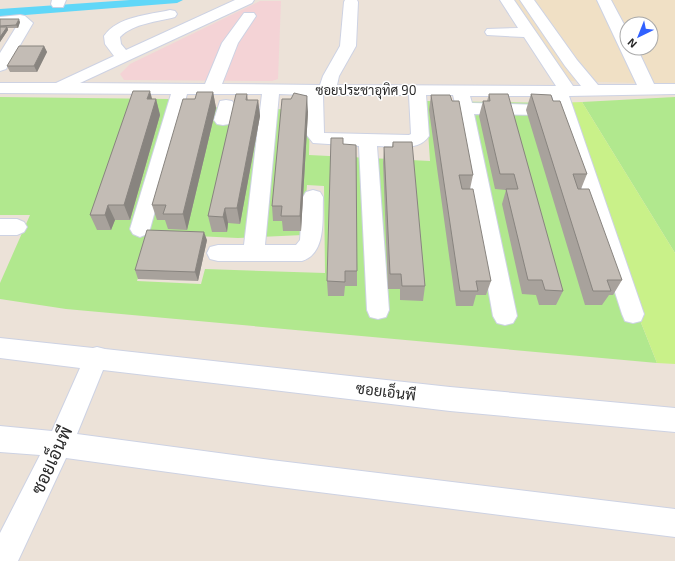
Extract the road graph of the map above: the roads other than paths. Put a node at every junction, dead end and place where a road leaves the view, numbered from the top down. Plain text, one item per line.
1 (508, 0) edge
2 (527, 0) edge
3 (604, 0) edge
4 (351, 2) dead end
5 (246, 6) edge
6 (170, 14) dead end
7 (0, 21) edge
8 (619, 29) edge
9 (492, 32) dead end
10 (529, 33) junction
11 (632, 56) edge
12 (123, 57) junction
13 (0, 66) edge
14 (675, 82) edge
15 (647, 86) junction
16 (58, 87) junction
17 (0, 88) edge
18 (675, 89) edge
19 (211, 90) junction
20 (417, 91) junction
21 (564, 91) junction
22 (594, 91) junction
23 (319, 95) junction
24 (178, 97) junction
25 (270, 97) junction
26 (463, 100) junction
27 (419, 108) junction
28 (543, 110) edge
29 (368, 141) junction
30 (313, 197) dead end
31 (140, 229) dead end
32 (218, 253) dead end
33 (254, 253) junction
34 (378, 310) dead end
35 (633, 314) dead end
36 (505, 316) dead end
37 (0, 348) edge
38 (97, 357) junction
39 (675, 420) edge
40 (0, 438) edge
41 (59, 444) junction
42 (675, 523) edge
43 (2, 561) edge

1 - 10 street
2 - 22 street
3 - 8 street
4 - 23 street
5 - 12 street
5 - 19 street
6 - 12 street
7 - 13 street
9 - 10 street
10 - 21 street
11 - 15 street
12 - 16 street
14 - 15 street
15 - 18 street, ซอยประชาอุทิศ 90
15 - 22 street, ซอยประชาอุทิศ 90
16 - 17 street
16 - 24 street
19 - 24 street
19 - 25 street
20 - 23 street, ซอยประชาอุทิศ 90
20 - 26 street, ซอยประชาอุทิศ 90
20 - 27 street
21 - 22 street, ซอยประชาอุทิศ 90
21 - 26 street, ซอยประชาอุทิศ 90
21 - 35 street
23 - 25 street, ซอยประชาอุทิศ 90
23 - 29 street
24 - 25 street
24 - 31 street
25 - 33 street
26 - 27 street
26 - 28 street
26 - 36 street
27 - 29 street
29 - 34 street
30 - 33 street
32 - 33 street
37 - 38 street, ซอยเอ็นพี
38 - 39 street, ซอยเอ็นพี
38 - 41 street, ซอยเอ็นพี
40 - 41 street
41 - 42 street
41 - 43 street, ซอยเอ็นพี

